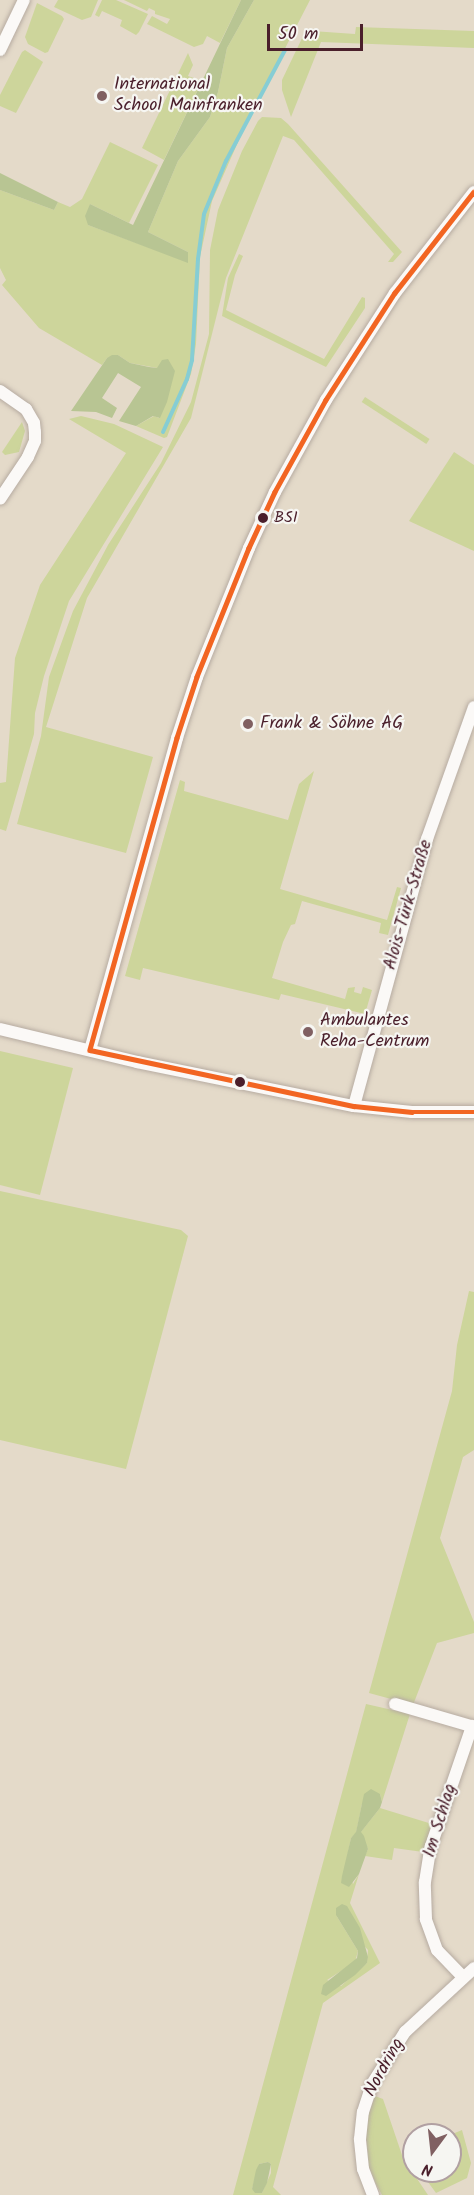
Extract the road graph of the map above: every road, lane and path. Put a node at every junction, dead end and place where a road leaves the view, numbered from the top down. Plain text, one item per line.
1 (24, 0) edge
2 (0, 50) edge
3 (474, 192) edge
4 (0, 391) edge
5 (0, 499) edge
6 (474, 707) edge
7 (0, 1029) edge
8 (90, 1050) junction
9 (354, 1106) junction
10 (474, 1112) edge
11 (395, 1704) dead end
12 (473, 1727) edge
13 (474, 1968) edge
14 (463, 1977) junction
15 (373, 2195) edge

1 - 2 street
3 - 8 street
4 - 5 street
6 - 9 street, Alois-Türk-Straße
7 - 8 street
8 - 9 street
9 - 10 street
11 - 12 street
12 - 14 street, Im Schlag
13 - 14 street, Nordring
14 - 15 street, Nordring

